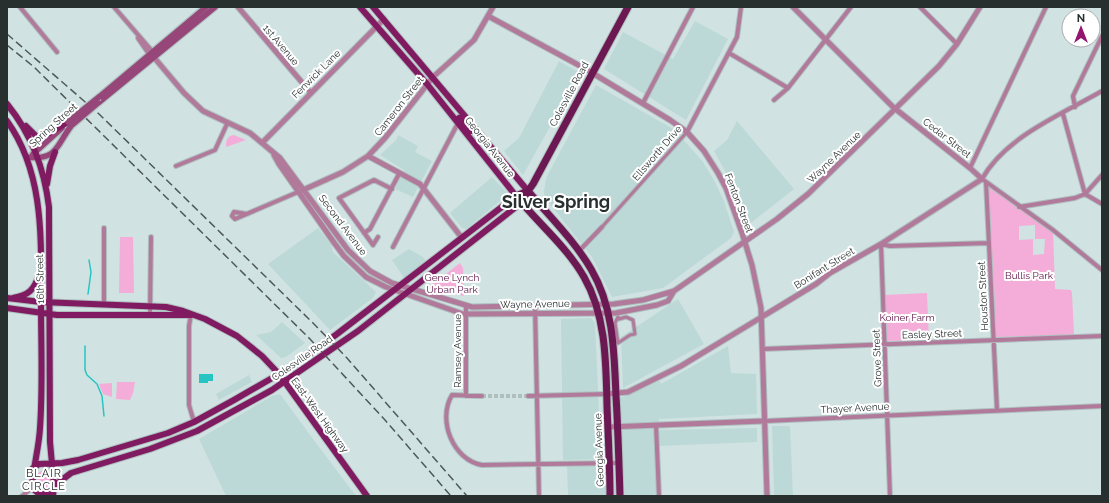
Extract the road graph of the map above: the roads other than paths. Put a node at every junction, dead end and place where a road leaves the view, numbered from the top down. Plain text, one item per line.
1 (20, 7) edge
2 (114, 7) edge
3 (206, 7) edge
4 (215, 7) edge
5 (238, 7) edge
6 (360, 7) edge
7 (373, 7) edge
8 (493, 7) edge
9 (628, 7) edge
10 (693, 7) edge
11 (741, 7) edge
12 (793, 7) edge
13 (851, 7) edge
14 (920, 7) edge
15 (980, 7) edge
16 (1046, 7) edge
17 (488, 16) junction
18 (384, 19) junction
19 (377, 26) junction
20 (1102, 36) edge
21 (826, 40) junction
22 (957, 44) junction
23 (57, 52) dead end
24 (729, 53) junction
25 (152, 54) junction
26 (592, 73) junction
27 (433, 76) junction
28 (427, 84) junction
29 (788, 88) junction
30 (1102, 91) edge
31 (311, 93) junction
32 (774, 100) dead end
33 (643, 103) junction
34 (7, 104) edge
35 (1075, 107) junction
36 (447, 109) junction
37 (896, 109) junction
38 (14, 113) junction
39 (1063, 114) junction
40 (7, 121) edge
41 (458, 123) junction
42 (70, 124) junction
43 (227, 124) junction
44 (476, 130) junction
45 (687, 132) junction
46 (263, 142) junction
47 (55, 152) junction
48 (274, 153) junction
49 (37, 156) junction
50 (368, 156) junction
51 (27, 157) junction
52 (176, 166) dead end
53 (970, 168) junction
54 (399, 174) junction
55 (1102, 175) edge
56 (984, 181) junction
57 (304, 189) junction
58 (392, 189) junction
59 (424, 190) junction
60 (528, 191) junction
61 (47, 192) junction
62 (298, 192) junction
63 (1085, 194) junction
64 (516, 196) junction
65 (521, 203) junction
66 (1102, 204) edge
67 (1020, 207) junction
68 (247, 214) dead end
69 (330, 225) junction
70 (602, 227) joint
71 (104, 228) dead end
72 (325, 229) junction
73 (364, 233) junction
74 (151, 237) dead end
75 (378, 237) dead end
76 (462, 238) junction
77 (744, 242) junction
78 (988, 243) junction
79 (881, 244) junction
80 (393, 247) dead end
81 (579, 251) junction
82 (41, 269) junction
83 (1102, 270) edge
84 (400, 285) junction
85 (412, 288) junction
86 (394, 290) junction
87 (674, 291) junction
88 (405, 294) junction
89 (7, 298) edge
90 (41, 302) junction
91 (50, 302) junction
92 (606, 304) junction
93 (104, 305) junction
94 (596, 305) junction
95 (150, 306) junction
96 (466, 306) junction
97 (535, 306) junction
98 (7, 308) edge
99 (598, 312) junction
100 (535, 313) junction
101 (608, 313) junction
102 (41, 314) junction
103 (50, 314) junction
104 (150, 314) junction
105 (191, 314) junction
106 (465, 314) junction
107 (761, 317) junction
108 (633, 320) joint
109 (1102, 336) edge
110 (994, 340) junction
111 (884, 344) junction
112 (763, 349) junction
113 (279, 374) junction
114 (285, 382) junction
115 (607, 394) junction
116 (616, 394) junction
117 (536, 395) junction
118 (466, 396) junction
119 (482, 396) tunnel mouth
120 (528, 396) tunnel mouth
121 (1102, 406) edge
122 (997, 410) junction
123 (887, 416) junction
124 (765, 421) junction
125 (194, 422) junction
126 (618, 426) junction
127 (656, 426) junction
128 (608, 427) junction
129 (53, 463) junction
130 (609, 463) junction
131 (619, 463) junction
132 (538, 464) junction
133 (33, 468) junction
134 (54, 486) junction
135 (34, 492) edge
136 (53, 495) edge
137 (22, 496) edge
138 (367, 496) edge
139 (538, 496) edge
140 (610, 496) edge
141 (620, 496) edge
142 (659, 496) edge
143 (766, 496) edge
144 (890, 496) edge

1 - 23 street
2 - 25 street, Second Avenue
3 - 25 main road, Spring Street
4 - 25 main road, Spring Street
5 - 31 street, 1st Avenue
6 - 19 main road, Georgia Avenue
7 - 18 main road, Georgia Avenue
8 - 17 street, Cameron Street
9 - 26 highway, Colesville Road
10 - 33 street
11 - 24 street, Ellsworth Drive
12 - 21 street, Cedar Street
13 - 21 street
14 - 22 street
15 - 22 street, Wayne Avenue
16 - 53 street
17 - 26 street, Fenton Street
17 - 27 street, Cameron Street
18 - 19 street, Fenwick Lane
18 - 27 main road, Georgia Avenue
19 - 28 main road, Georgia Avenue
19 - 31 street, Fenwick Lane
20 - 35 street
21 - 29 street
21 - 37 street, Cedar Street
22 - 37 street, Wayne Avenue
24 - 29 street
24 - 45 street, Ellsworth Drive
25 - 42 main road, Spring Street, bridge
25 - 43 street, Second Avenue
26 - 33 street, Fenton Street
26 - 60 highway, Colesville Road
27 - 28 street, Cameron Street
27 - 44 main road, Georgia Avenue
28 - 36 main road, Georgia Avenue
28 - 50 street, Cameron Street
29 - 32 street
30 - 35 street, Bonifant Street
31 - 46 street, Fenwick Lane
33 - 45 street, Fenton Street
34 - 38 main road, 16th Street
35 - 39 street, Bonifant Street
36 - 41 main road, Georgia Avenue
36 - 44 main road
37 - 53 street, Cedar Street
37 - 77 street, Wayne Avenue
38 - 42 main road
38 - 49 main road, 16th Street
39 - 56 street, Bonifant Street
39 - 63 street
40 - 51 main road, 16th Street
41 - 59 street
41 - 64 main road, Georgia Avenue
42 - 47 main road, Spring Street
42 - 49 main road, Spring Street
43 - 46 street, Second Avenue
43 - 52 street
44 - 60 main road, Georgia Avenue
45 - 70 street, Ellsworth Drive
45 - 77 street, Fenton Street
46 - 48 street, Second Avenue
47 - 49 main road, Spring Street
47 - 61 main road
48 - 57 street, Second Avenue
48 - 62 street, Second Avenue
49 - 51 main road, Spring Street
49 - 61 main road, 16th Street
50 - 54 street
50 - 57 street, Cameron Street
51 - 82 main road, 16th Street
53 - 56 street, Cedar Street
54 - 58 street
54 - 59 street
55 - 63 street
56 - 67 street, Cedar Street
56 - 78 street, Houston Street
56 - 79 street, Bonifant Street
57 - 62 street, Cameron Street
57 - 69 street, Second Avenue
58 - 73 street
58 - 73 street
59 - 76 street
59 - 80 street
60 - 64 highway, Colesville Road
60 - 65 main road, Colesville Road
60 - 81 highway, Georgia Avenue
61 - 91 main road, 16th Street
62 - 68 street
62 - 72 street, Second Avenue
63 - 66 street
63 - 67 street
64 - 65 highway, Georgia Avenue
64 - 76 main road, Colesville Road
65 - 85 main road, Colesville Road
65 - 94 highway, Georgia Avenue
67 - 83 street, Cedar Street
69 - 72 street
69 - 84 street, Second Avenue
70 - 81 street, Ellsworth Drive
71 - 93 street
72 - 86 street, Second Avenue
73 - 75 street
74 - 95 street
76 - 84 main road, Colesville Road
77 - 87 street, Wayne Avenue
77 - 107 street, Fenton Street
78 - 79 street
78 - 110 street, Houston Street
79 - 107 street, Bonifant Street
79 - 111 street, Grove Street
81 - 92 highway, Georgia Avenue
82 - 89 main road
82 - 90 main road, 16th Street
84 - 85 street, Second Avenue
84 - 86 main road, Colesville Road
85 - 88 main road, Colesville Road
85 - 96 street, Wayne Avenue
86 - 88 street, Wayne Avenue
86 - 113 main road, Colesville Road
87 - 92 street, Wayne Avenue
87 - 101 street, Wayne Avenue
88 - 106 street, Wayne Avenue
88 - 114 main road, Colesville Road
89 - 90 main road, East-West Highway
90 - 91 main road, East-West Highway
90 - 102 main road, 16th Street
91 - 93 main road, East-West Highway
91 - 103 main road, 16th Street
92 - 94 street, Wayne Avenue
92 - 101 highway, Georgia Avenue
93 - 95 main road, East-West Highway
94 - 97 street, Wayne Avenue
94 - 99 highway, Georgia Avenue
95 - 104 street
95 - 105 main road, East-West Highway
96 - 97 street, Wayne Avenue
96 - 106 street, Ramsey Avenue
97 - 100 street
98 - 102 main road, East-West Highway
99 - 100 street, Wayne Avenue
99 - 101 street, Wayne Avenue
99 - 115 highway, Georgia Avenue
100 - 106 street, Wayne Avenue
100 - 117 street
101 - 116 highway, Georgia Avenue
102 - 103 main road, East-West Highway
102 - 133 main road, 16th Street
103 - 104 main road, East-West Highway
103 - 129 main road, 16th Street
104 - 105 main road, East-West Highway
105 - 113 main road, East-West Highway
105 - 125 street
106 - 118 street, Ramsey Avenue
107 - 112 street, Fenton Street
107 - 116 street, Bonifant Street
108 - 108 street
109 - 110 street, Easley Street
110 - 111 street, Easley Street
110 - 122 street, Houston Street
111 - 112 street, Easley Street
111 - 123 street, Grove Street
112 - 124 street, Fenton Street
113 - 114 main road, East-West Highway
113 - 125 main road, Colesville Road
114 - 134 main road, Colesville Road
114 - 138 main road, East-West Highway
115 - 116 street, Bonifant Street
115 - 117 street, Bonifant Street
115 - 128 highway, Georgia Avenue
116 - 126 highway, Georgia Avenue
117 - 120 street, Bonifant Street
117 - 132 street
118 - 119 street
118 - 132 street
121 - 122 street, Thayer Avenue
122 - 123 street, Thayer Avenue
123 - 124 street, Thayer Avenue
123 - 144 street, Grove Street
124 - 127 street, Thayer Avenue
124 - 143 street, Fenton Street
125 - 129 main road, Colesville Road
126 - 127 street, Thayer Avenue
126 - 128 street, Thayer Avenue
126 - 131 highway, Georgia Avenue
127 - 142 street
128 - 130 highway, Georgia Avenue
129 - 133 main road
129 - 134 main road
130 - 131 street
130 - 132 street
130 - 140 highway, Georgia Avenue
131 - 141 highway, Georgia Avenue
132 - 139 street
133 - 135 main road
134 - 136 main road
135 - 136 main road
135 - 137 street

